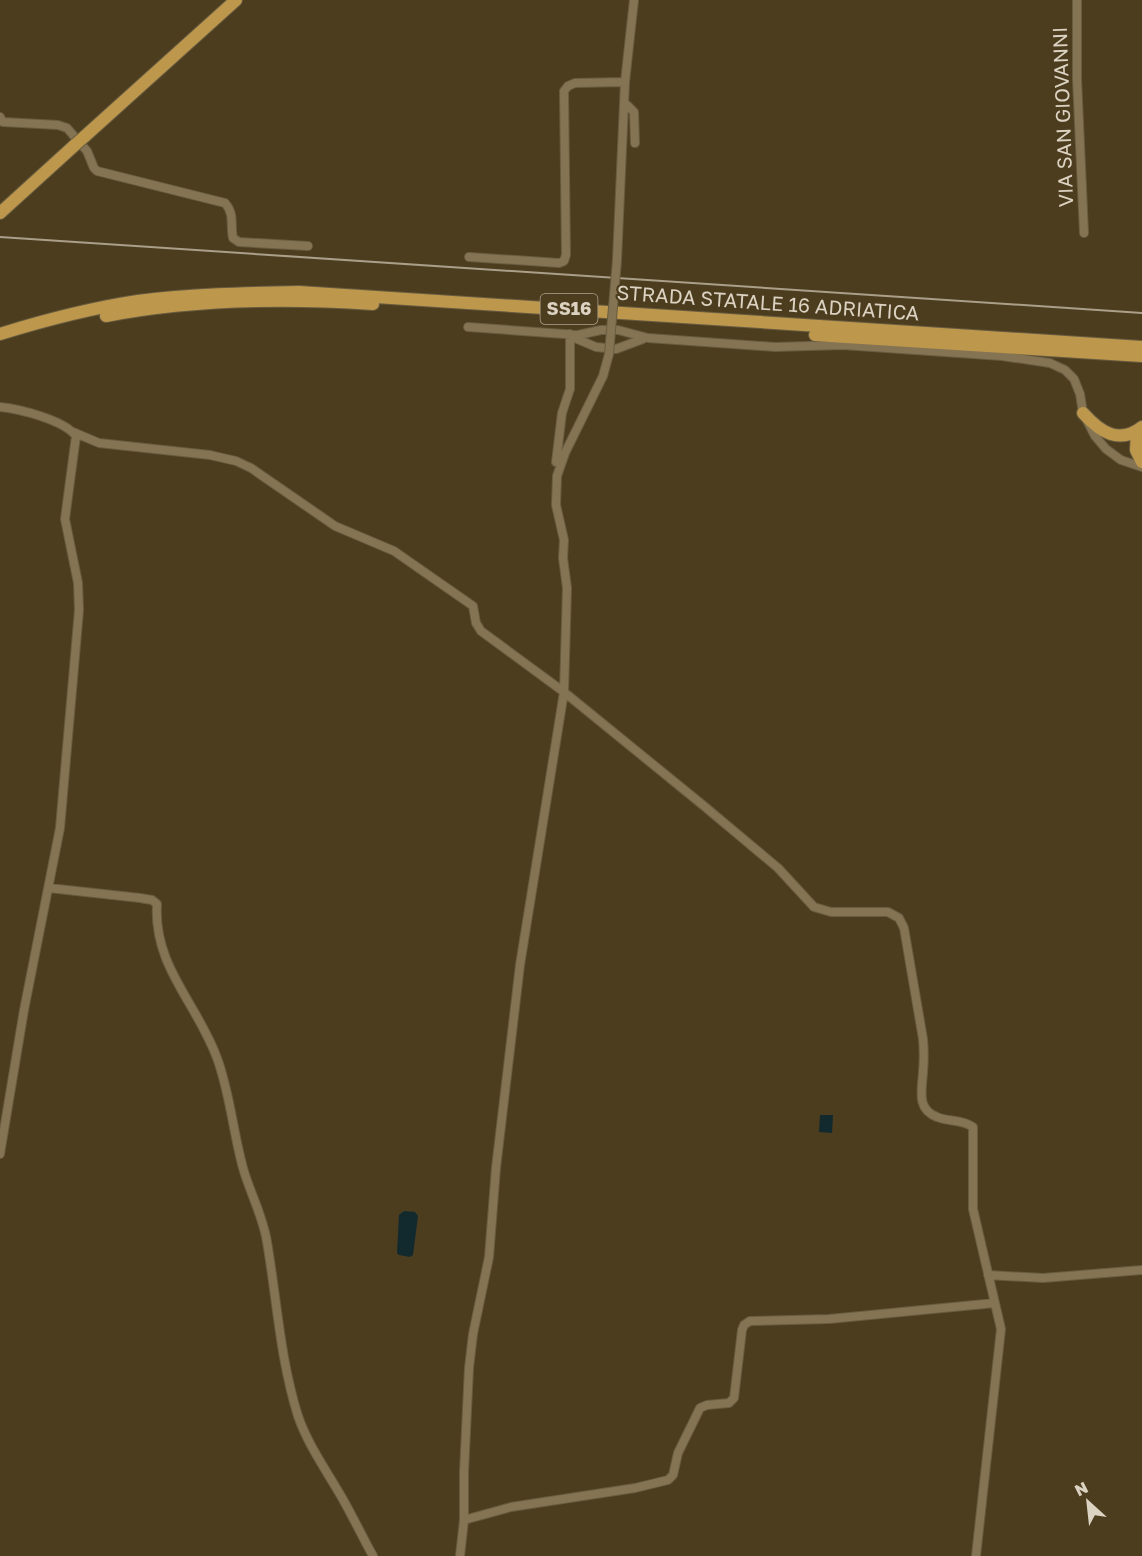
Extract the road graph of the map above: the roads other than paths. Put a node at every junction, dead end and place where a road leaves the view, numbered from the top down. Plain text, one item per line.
1 (236, 0) edge
2 (634, 0) edge
3 (1077, 0) edge
4 (625, 82) junction
5 (624, 106) junction
6 (0, 117) edge
7 (634, 143) dead end
8 (0, 213) edge
9 (1084, 233) dead end
10 (308, 246) dead end
11 (469, 256) dead end
12 (104, 308) junction
13 (468, 327) dead end
14 (0, 328) edge
15 (0, 334) edge
16 (567, 334) junction
17 (648, 338) junction
18 (0, 342) edge
19 (1142, 347) edge
20 (1043, 350) junction
21 (1142, 356) edge
22 (1142, 367) edge
23 (0, 407) edge
24 (1083, 413) junction
25 (1139, 429) edge
26 (73, 432) junction
27 (561, 464) junction
28 (1142, 464) edge
29 (564, 692) junction
30 (49, 888) junction
31 (0, 1154) edge
32 (1142, 1270) edge
33 (988, 1275) junction
34 (995, 1303) junction
35 (464, 1520) junction
36 (373, 1556) edge
37 (460, 1556) edge
38 (976, 1556) edge

1 - 8 highway
2 - 4 street
3 - 9 street, VIA SAN GIOVANNI
4 - 5 street
4 - 11 street
5 - 7 street
5 - 27 street, bridge
6 - 10 street
12 - 14 highway
12 - 15 highway, STRADA STATALE 16 ADRIATICA / SS16
12 - 19 highway, STRADA STATALE 16 ADRIATICA / SS16
13 - 16 street
16 - 17 street
16 - 17 street
16 - 27 street
17 - 24 street
18 - 20 highway, STRADA STATALE 16 ADRIATICA / SS16
20 - 21 highway, STRADA STATALE 16 ADRIATICA / SS16
20 - 22 highway
23 - 26 street
24 - 25 highway
24 - 28 street
25 - 28 highway
26 - 29 street
26 - 30 street
27 - 29 street
29 - 33 street
29 - 35 street
30 - 31 street
30 - 36 street
32 - 33 street
33 - 34 street
34 - 35 street
34 - 38 street
35 - 37 street

